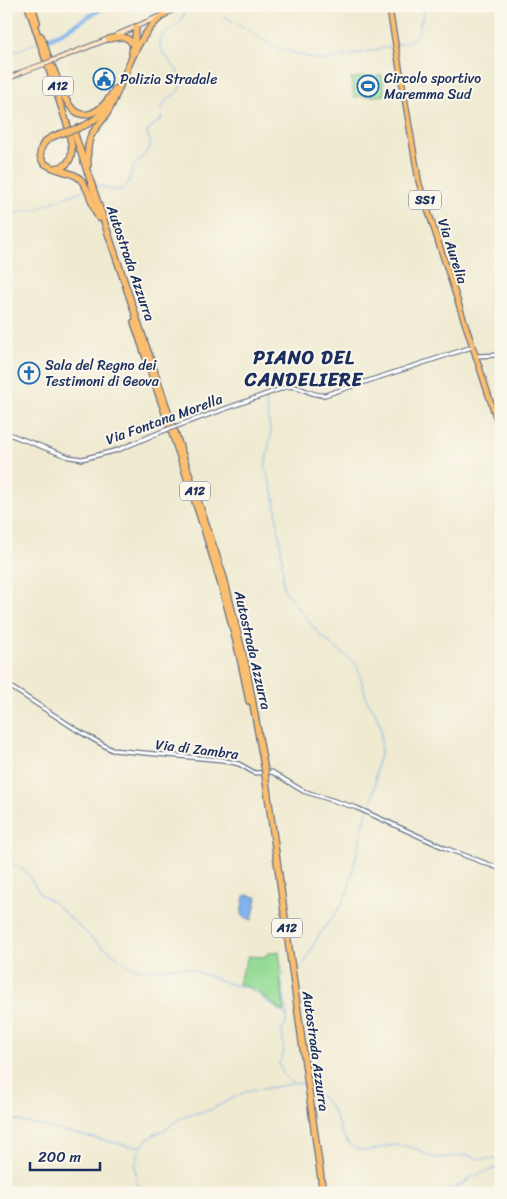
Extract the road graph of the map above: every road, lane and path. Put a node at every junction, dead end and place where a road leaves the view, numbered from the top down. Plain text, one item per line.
1 (28, 6) edge
2 (32, 6) edge
3 (182, 6) edge
4 (390, 6) edge
5 (165, 14) junction
6 (136, 27) junction
7 (142, 38) junction
8 (109, 39) junction
9 (41, 41) junction
10 (134, 50) junction
11 (52, 66) junction
12 (6, 80) edge
13 (114, 94) junction
14 (70, 131) junction
15 (91, 187) junction
16 (472, 347) junction
17 (501, 355) edge
18 (475, 356) junction
19 (6, 433) edge
20 (501, 433) edge
21 (6, 684) edge
22 (501, 869) edge
23 (306, 1085) junction
24 (319, 1193) edge
25 (323, 1193) edge

1 - 9 highway, A12
2 - 9 highway, A12
3 - 5 main road
4 - 16 main road, Via Aurelia / SS1
5 - 6 main road
5 - 7 highway
6 - 7 highway
6 - 8 main road
6 - 10 highway
7 - 13 highway
8 - 10 highway
8 - 12 main road, bridge
9 - 11 highway, A12
9 - 14 highway, A12
10 - 13 highway
11 - 13 highway
11 - 14 highway, A12
13 - 14 highway
13 - 15 highway
14 - 14 highway
14 - 15 highway, A12
14 - 15 highway
15 - 23 highway, Autostrada Azzurra / A12
16 - 18 main road, Via Aurelia / SS1
16 - 19 street, Via Fontana Morella, bridge
17 - 18 street
18 - 20 main road, Via Aurelia / SS1
21 - 22 street, Via di Zambra
23 - 24 highway, Autostrada Azzurra / A12
23 - 25 highway, Autostrada Azzurra / A12

